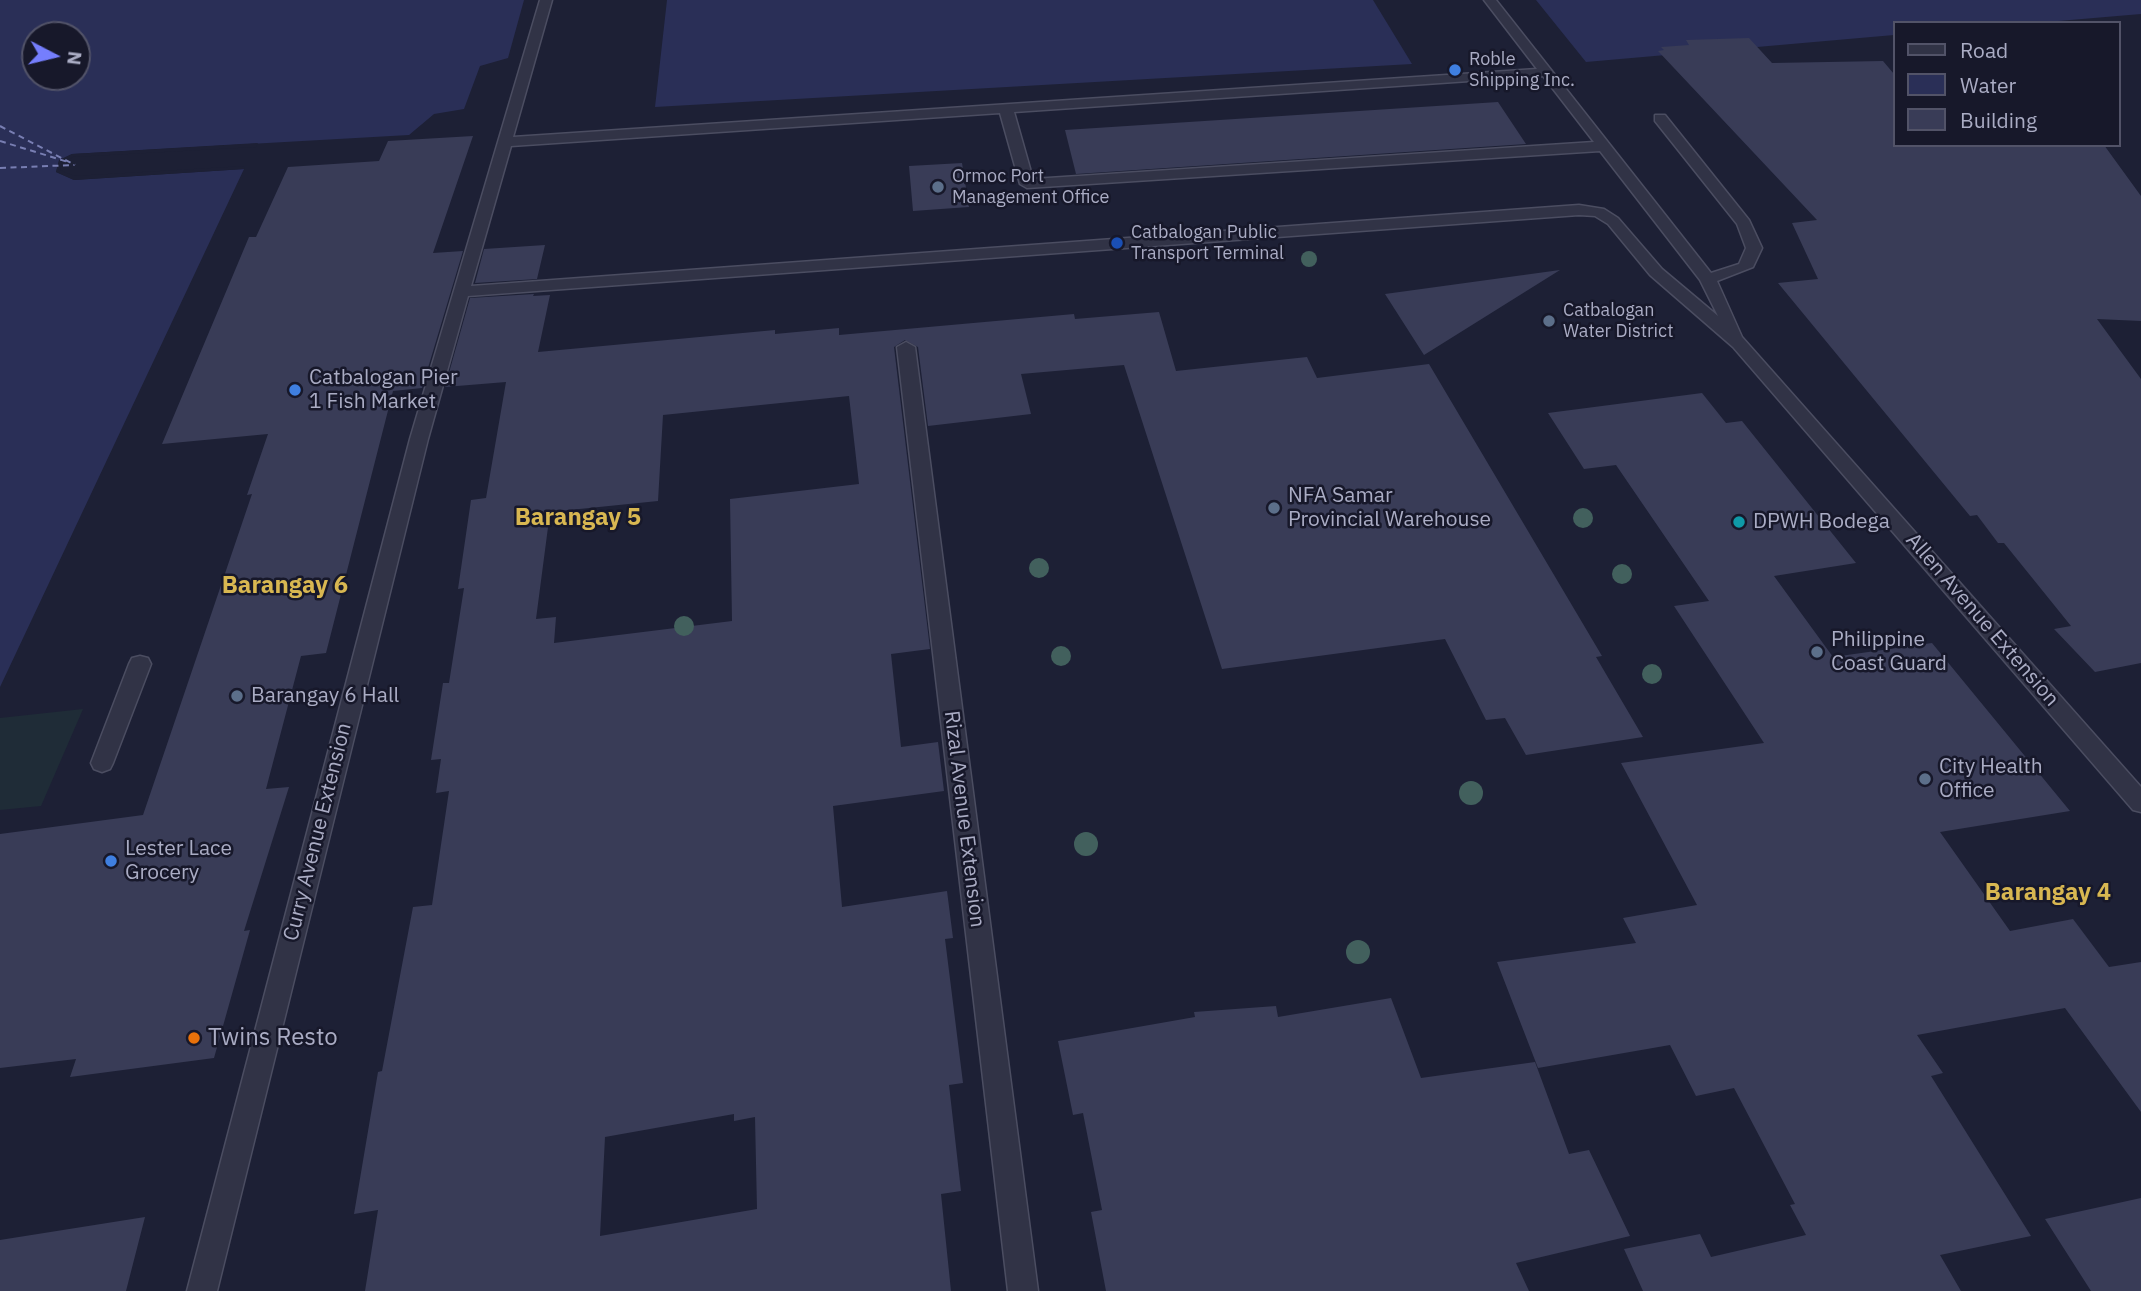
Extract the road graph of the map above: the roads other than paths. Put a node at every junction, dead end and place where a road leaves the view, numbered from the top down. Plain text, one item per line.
1 (546, 0) edge
2 (1490, 0) edge
3 (1545, 72) junction
4 (1006, 108) junction
5 (1660, 118) dead end
6 (505, 142) junction
7 (1604, 146) junction
8 (1708, 279) junction
9 (460, 292) junction
10 (1739, 343) junction
11 (905, 347) dead end
12 (140, 664) dead end
13 (102, 763) dead end
14 (2141, 803) edge
15 (202, 1291) edge
16 (1023, 1291) edge

1 - 6 street, Curry Avenue Extension
2 - 3 street
3 - 4 street
3 - 7 street
4 - 6 street
4 - 7 street
5 - 8 street
6 - 9 street, Curry Avenue Extension
7 - 8 street
8 - 10 street
9 - 10 street
9 - 15 street, Curry Avenue Extension
10 - 14 street, Allen Avenue Extension
11 - 16 street, Rizal Avenue Extension
12 - 13 street

